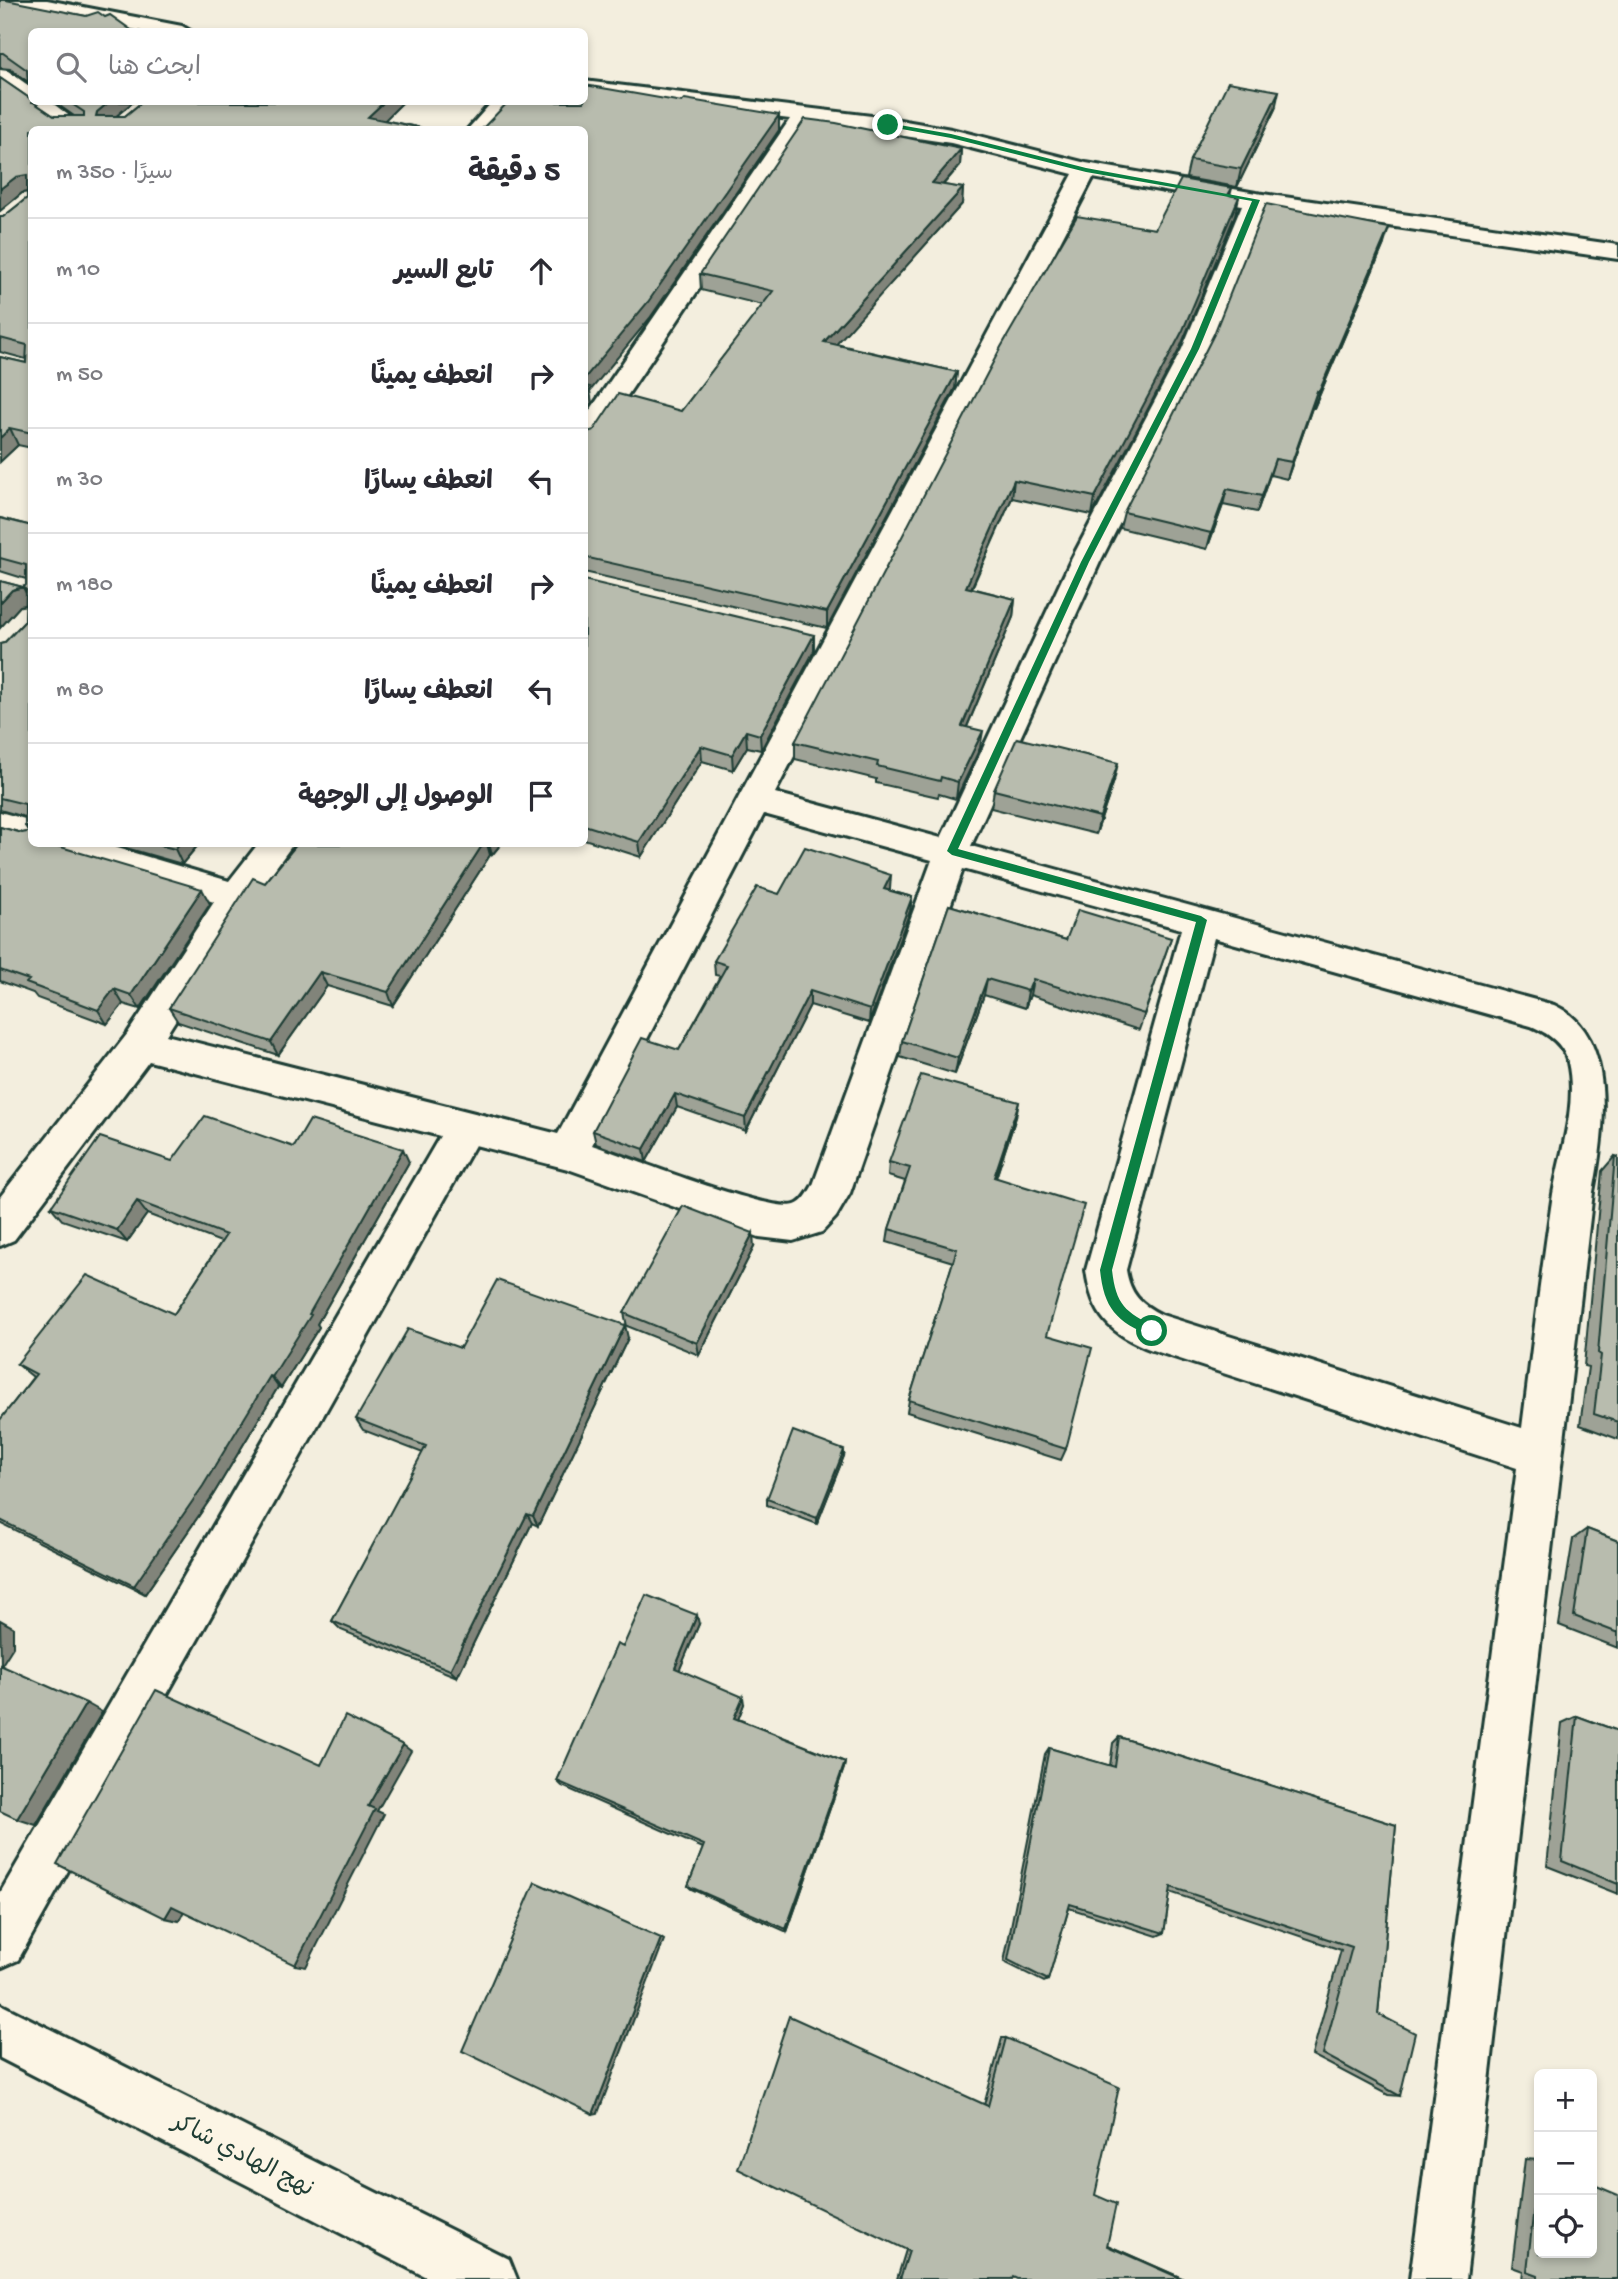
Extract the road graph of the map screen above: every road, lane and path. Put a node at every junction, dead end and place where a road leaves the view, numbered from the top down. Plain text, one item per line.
1 (18, 6) edge
2 (157, 28) edge
3 (0, 76) edge
4 (588, 87) edge
5 (28, 95) edge
6 (41, 105) edge
7 (500, 105) edge
8 (805, 114) junction
9 (71, 126) edge
10 (482, 126) edge
11 (1086, 170) junction
12 (1256, 200) junction
13 (1618, 252) edge
14 (588, 430) edge
15 (754, 799) junction
16 (0, 824) edge
17 (28, 833) edge
18 (73, 847) edge
19 (274, 847) edge
20 (952, 851) junction
21 (236, 896) junction
22 (1201, 920) junction
23 (141, 1044) junction
24 (465, 1128) junction
25 (568, 1153) junction
26 (0, 1228) edge
27 (1541, 1455) junction
28 (0, 1941) edge
29 (0, 2030) edge
30 (489, 2279) edge
31 (1438, 2279) edge

1 - 2 street
3 - 5 street
4 - 8 street
6 - 9 street
7 - 10 street
8 - 11 street
8 - 14 street
11 - 12 street
11 - 15 street
12 - 13 street
12 - 20 street
15 - 20 street
15 - 25 street
16 - 17 street
18 - 21 street
19 - 21 street
20 - 22 street
20 - 25 street
21 - 23 street
22 - 27 street
22 - 27 street
23 - 24 street
23 - 26 street
24 - 25 street
24 - 28 street
27 - 31 street
29 - 30 street, نهج الهادي شاكر

